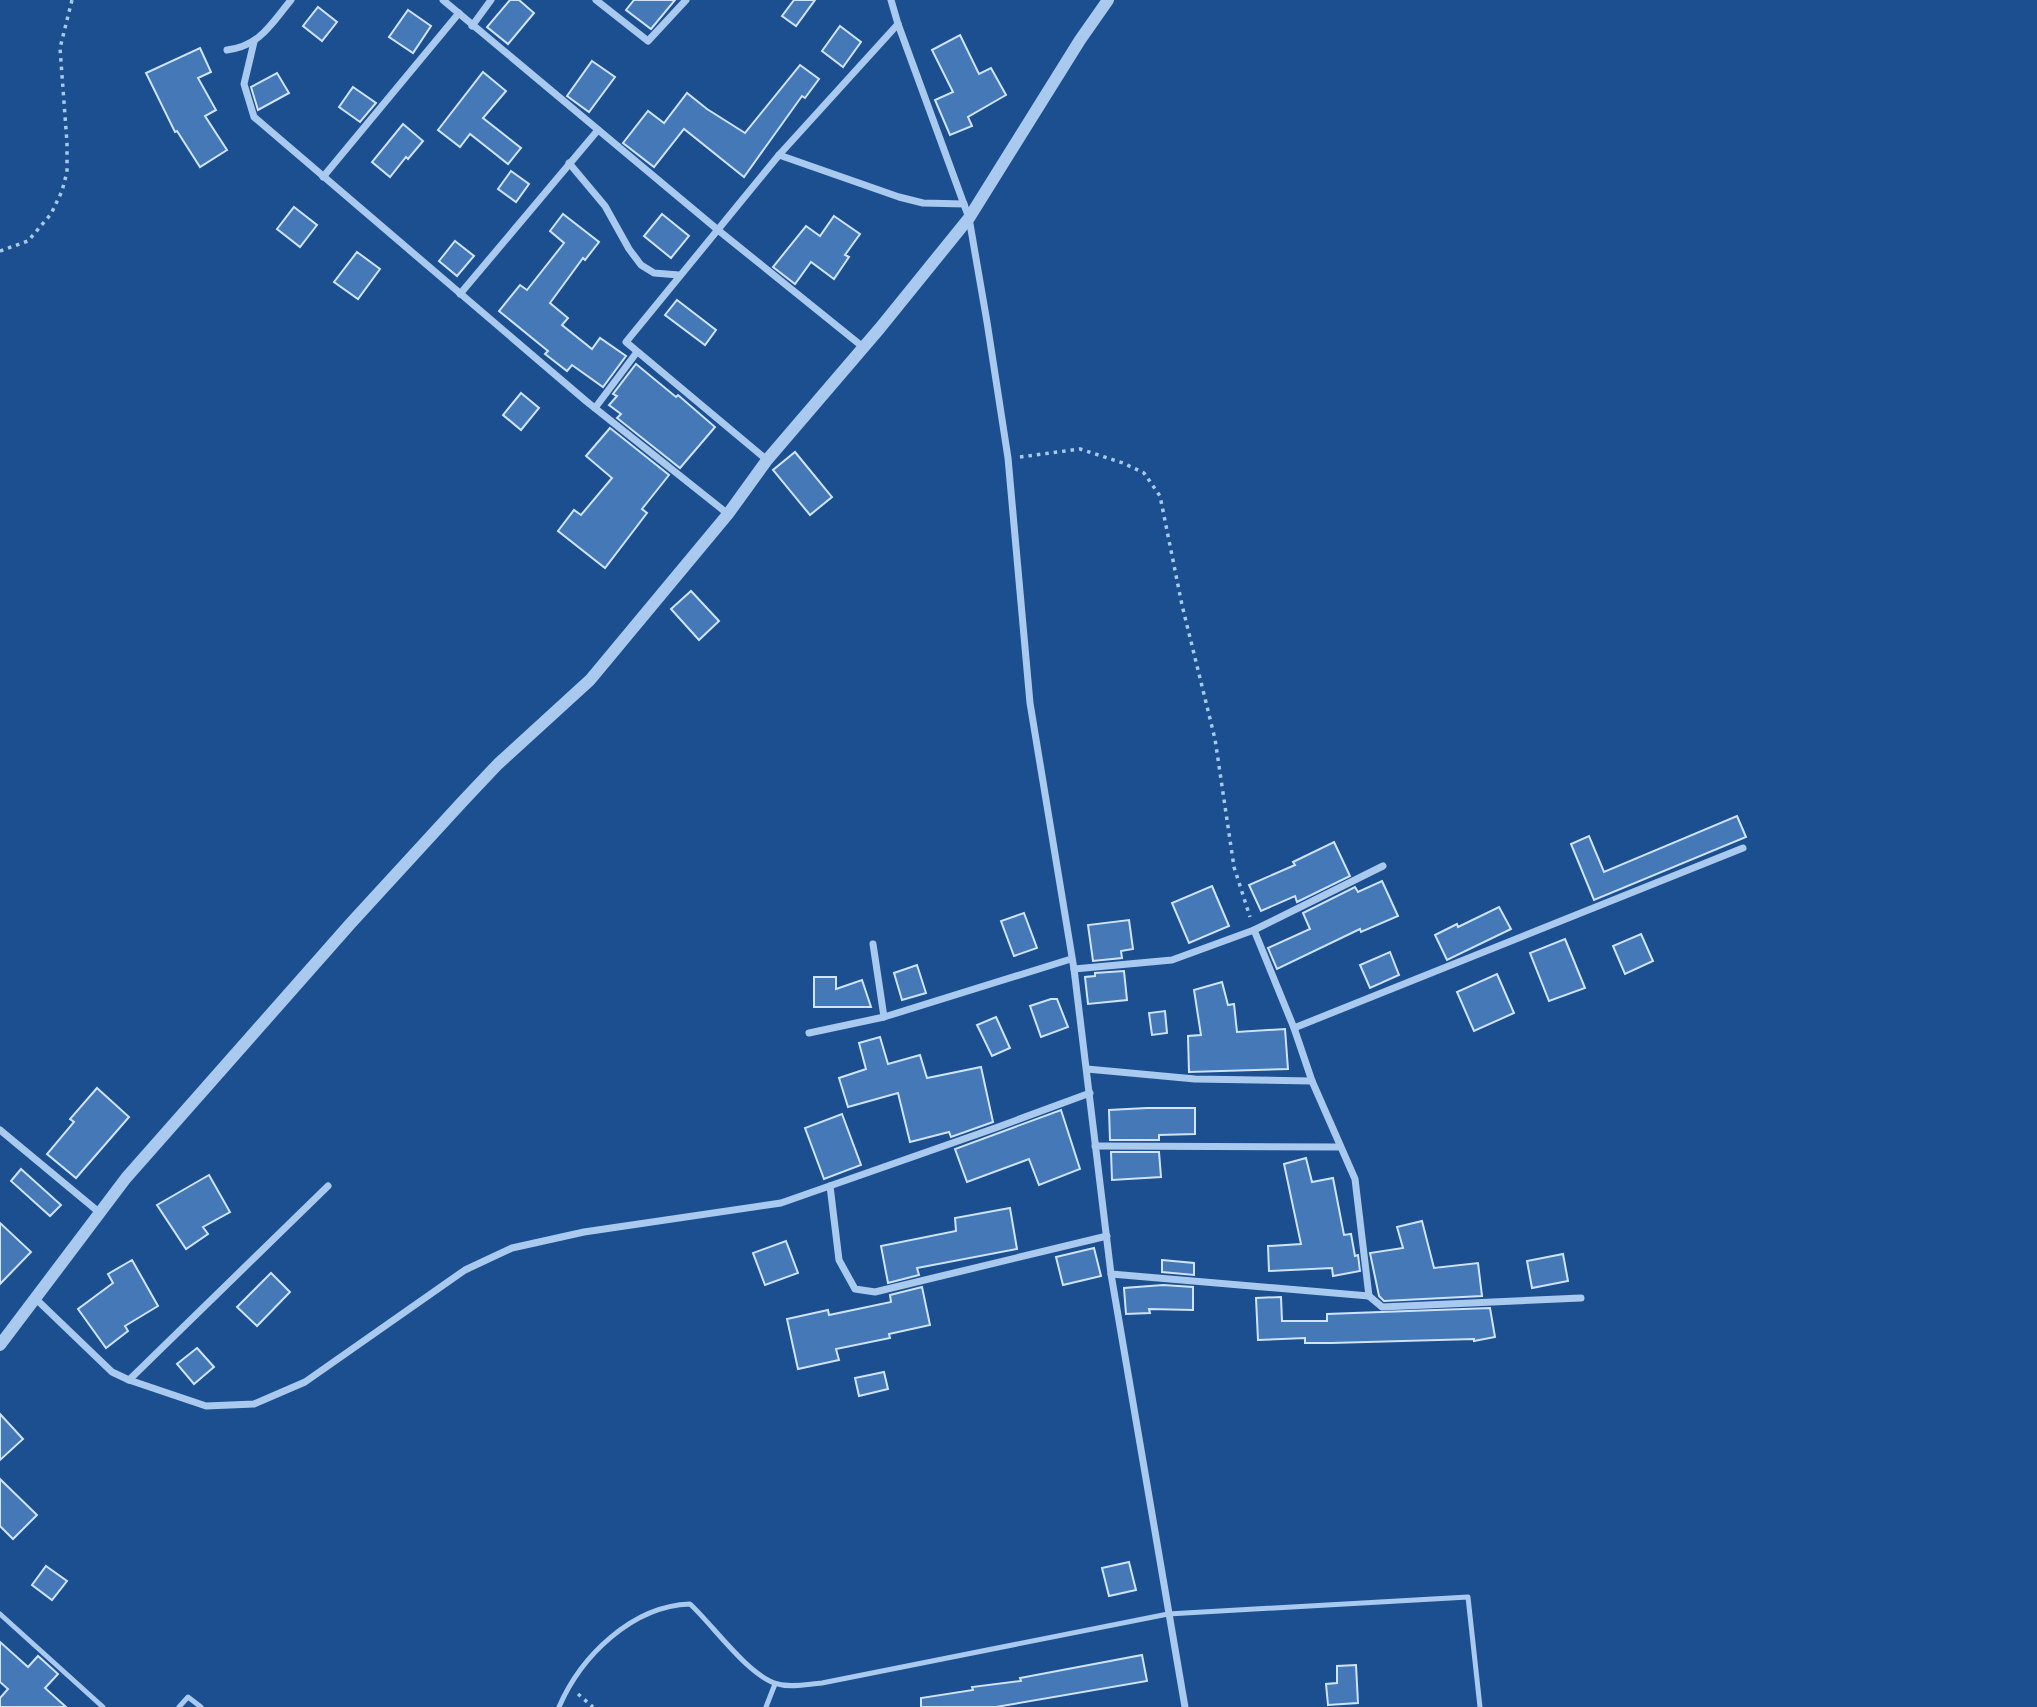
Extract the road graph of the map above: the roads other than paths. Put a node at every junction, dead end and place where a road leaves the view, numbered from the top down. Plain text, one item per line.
1 (291, 0) edge
2 (443, 0) edge
3 (491, 0) edge
4 (596, 0) edge
5 (685, 0) edge
6 (891, 0) edge
7 (1108, 0) edge
8 (459, 13) junction
9 (898, 24) junction
10 (472, 26) junction
11 (254, 42) junction
12 (227, 50) dead end
13 (598, 130) junction
14 (779, 155) junction
15 (569, 163) junction
16 (323, 177) junction
17 (964, 204) junction
18 (969, 218) junction
19 (718, 230) junction
20 (679, 275) junction
21 (460, 294) junction
22 (863, 347) junction
23 (637, 352) junction
24 (595, 408) junction
25 (766, 460) junction
26 (728, 514) junction
27 (1744, 848) dead end
28 (1383, 866) dead end
29 (1254, 930) junction
30 (873, 944) dead end
31 (1071, 959) junction
32 (1073, 969) junction
33 (884, 1017) junction
34 (1294, 1028) junction
35 (810, 1033) dead end
36 (1087, 1069) junction
37 (1312, 1081) junction
38 (1090, 1093) junction
39 (0, 1130) edge
40 (1095, 1146) junction
41 (1340, 1147) junction
42 (328, 1186) dead end
43 (830, 1186) junction
44 (100, 1213) junction
45 (1107, 1236) junction
46 (1111, 1274) junction
47 (1370, 1296) junction
48 (1581, 1298) dead end
49 (36, 1299) junction
50 (2, 1339) edge
51 (129, 1380) junction
52 (0, 1614) edge
53 (1168, 1614) junction
54 (775, 1684) junction
55 (103, 1707) edge
56 (179, 1707) edge
57 (201, 1707) edge
58 (559, 1707) edge
59 (766, 1707) edge
60 (1185, 1707) edge
61 (1480, 1707) edge

1 - 11 street
2 - 8 street
3 - 10 street
4 - 5 street
6 - 9 street
7 - 18 street
8 - 10 street
8 - 16 street
9 - 14 street
9 - 17 street
10 - 13 street
11 - 12 street
11 - 16 street
13 - 15 street
13 - 19 street
14 - 17 street
14 - 19 street
15 - 20 street
15 - 21 street
16 - 21 street
17 - 18 street
18 - 22 street
18 - 31 street
19 - 20 street
19 - 22 street
20 - 23 street
21 - 24 street
22 - 25 street
23 - 24 street
23 - 25 street
24 - 26 street
25 - 26 street
26 - 44 street
27 - 34 street
28 - 29 street
29 - 32 street
29 - 34 street
30 - 33 street
31 - 32 street
31 - 33 street
32 - 36 street
33 - 35 street
34 - 37 street
36 - 37 street
36 - 38 street
37 - 41 street
38 - 40 street
38 - 43 street
39 - 44 street
40 - 41 street
40 - 45 street
41 - 47 street
42 - 51 street
43 - 45 street
43 - 51 street
44 - 49 street
45 - 46 street
46 - 47 street
46 - 53 street
47 - 48 street
49 - 50 street
49 - 51 street
52 - 55 lane
53 - 54 lane
53 - 60 street
53 - 61 lane
54 - 58 lane
54 - 59 lane
56 - 57 lane

